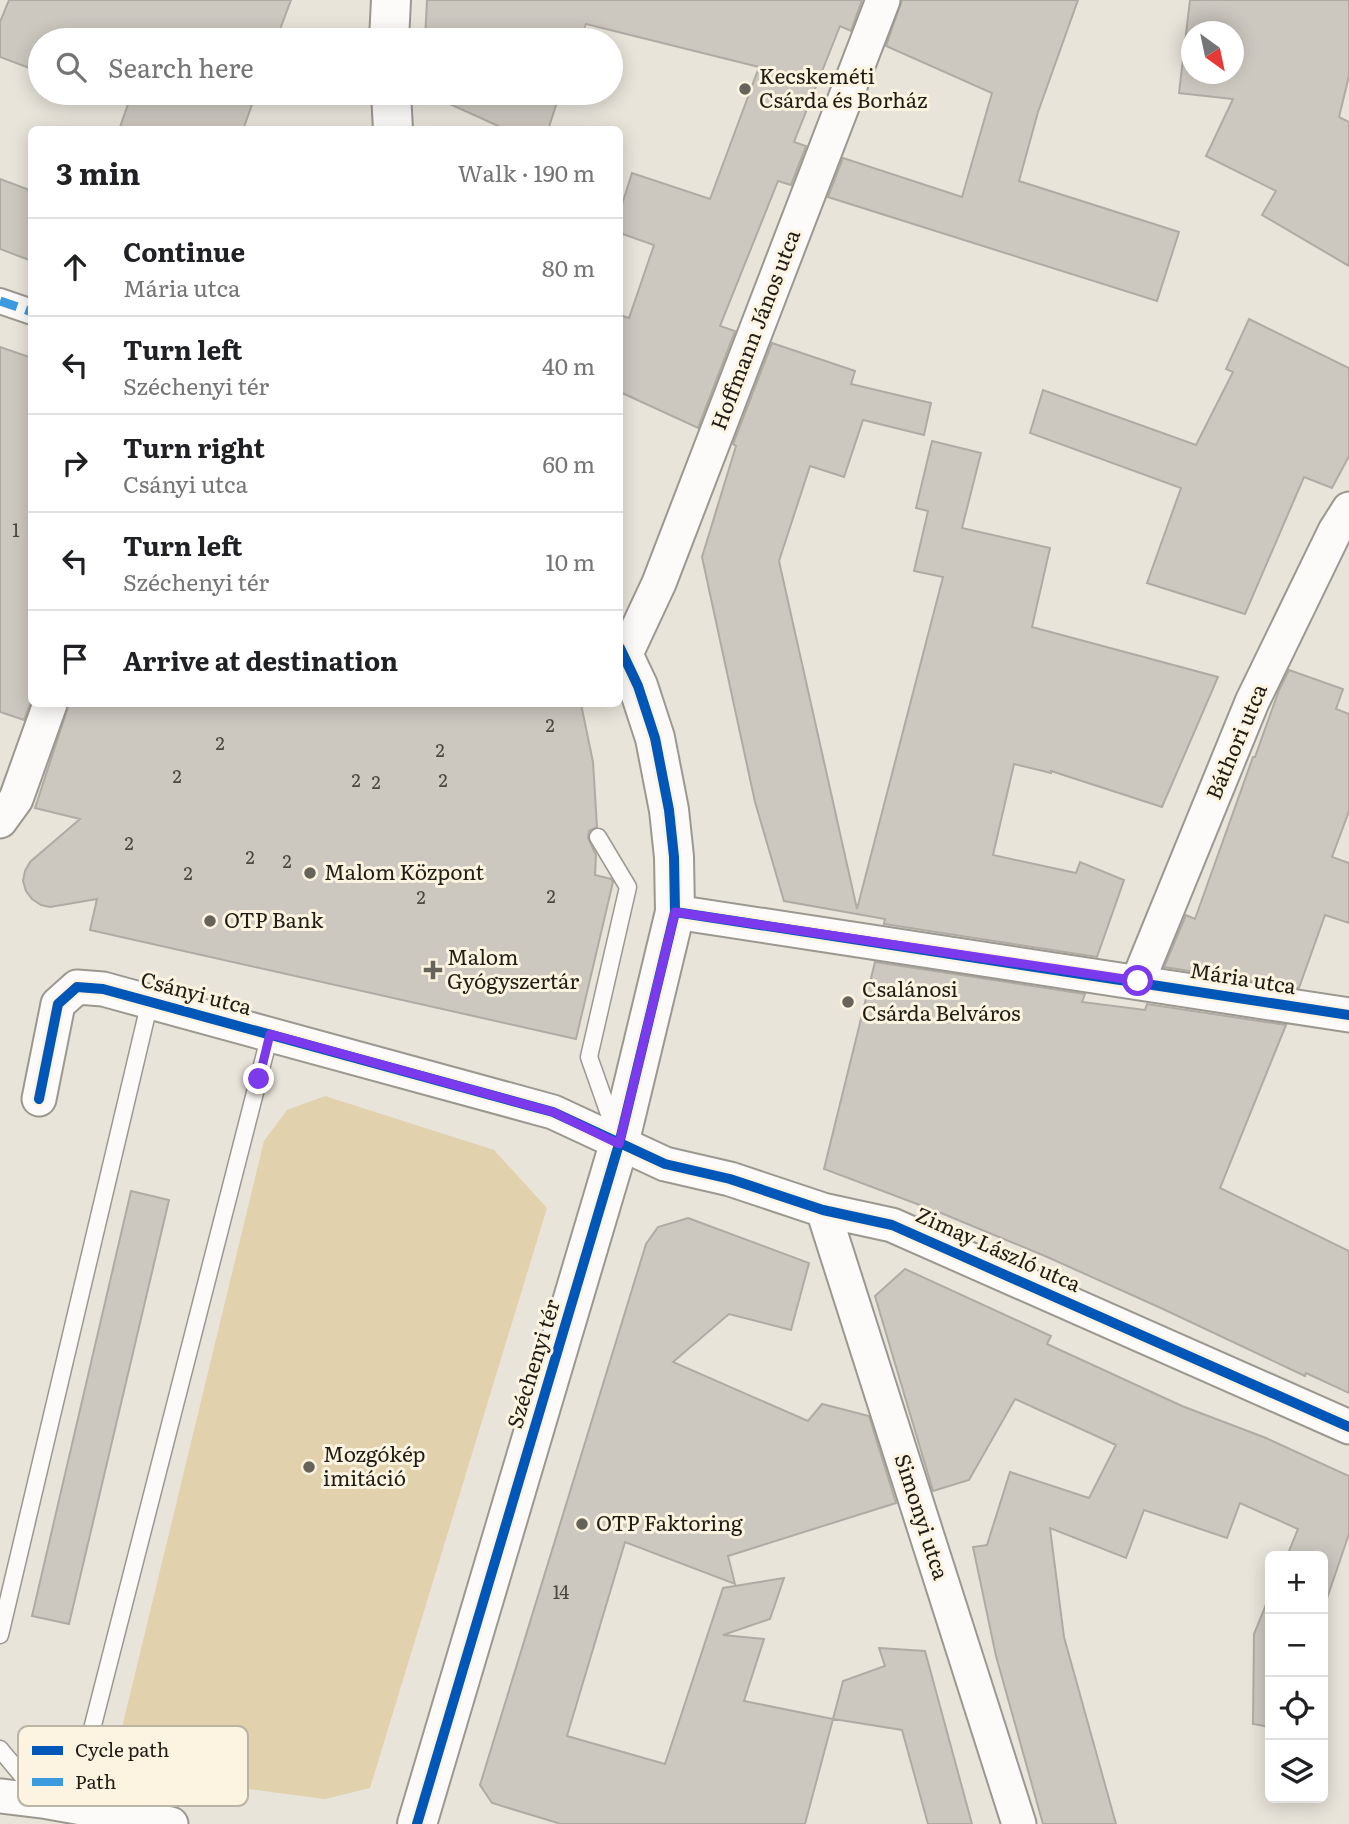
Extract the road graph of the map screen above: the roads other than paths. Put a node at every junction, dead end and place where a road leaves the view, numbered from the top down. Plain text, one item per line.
1 (391, 0) edge
2 (883, 0) edge
3 (390, 28) edge
4 (392, 105) edge
5 (393, 126) edge
6 (0, 301) edge
7 (28, 312) edge
8 (1349, 509) edge
9 (623, 651) edge
10 (623, 655) edge
11 (49, 707) edge
12 (0, 821) edge
13 (598, 837) dead end
14 (675, 912) junction
15 (1138, 981) junction
16 (150, 1001) junction
17 (1349, 1015) edge
18 (270, 1034) junction
19 (39, 1099) dead end
20 (619, 1144) junction
21 (824, 1210) junction
22 (1349, 1427) edge
23 (0, 1635) edge
24 (79, 1726) edge
25 (0, 1749) edge
26 (18, 1773) edge
27 (0, 1796) edge
28 (18, 1798) edge
29 (69, 1806) edge
30 (171, 1824) edge
31 (417, 1824) edge
32 (1019, 1824) edge

1 - 3 street
2 - 9 street, Hoffmann János utca
4 - 5 street
6 - 7 street
8 - 15 street, Báthori utca
10 - 14 street, Széchenyi tér
11 - 12 street
13 - 20 lane
14 - 15 street, Mária utca
14 - 20 street, Széchenyi tér
15 - 17 street, Mária utca
16 - 18 street, Csányi utca
16 - 19 street, Csányi utca
16 - 23 lane
18 - 20 street, Csányi utca
18 - 24 lane
20 - 21 street, Zimay László utca
20 - 31 street, Széchenyi tér
21 - 22 street, Zimay László utca
21 - 32 street, Simonyi utca
25 - 26 lane
27 - 28 street
29 - 30 street

